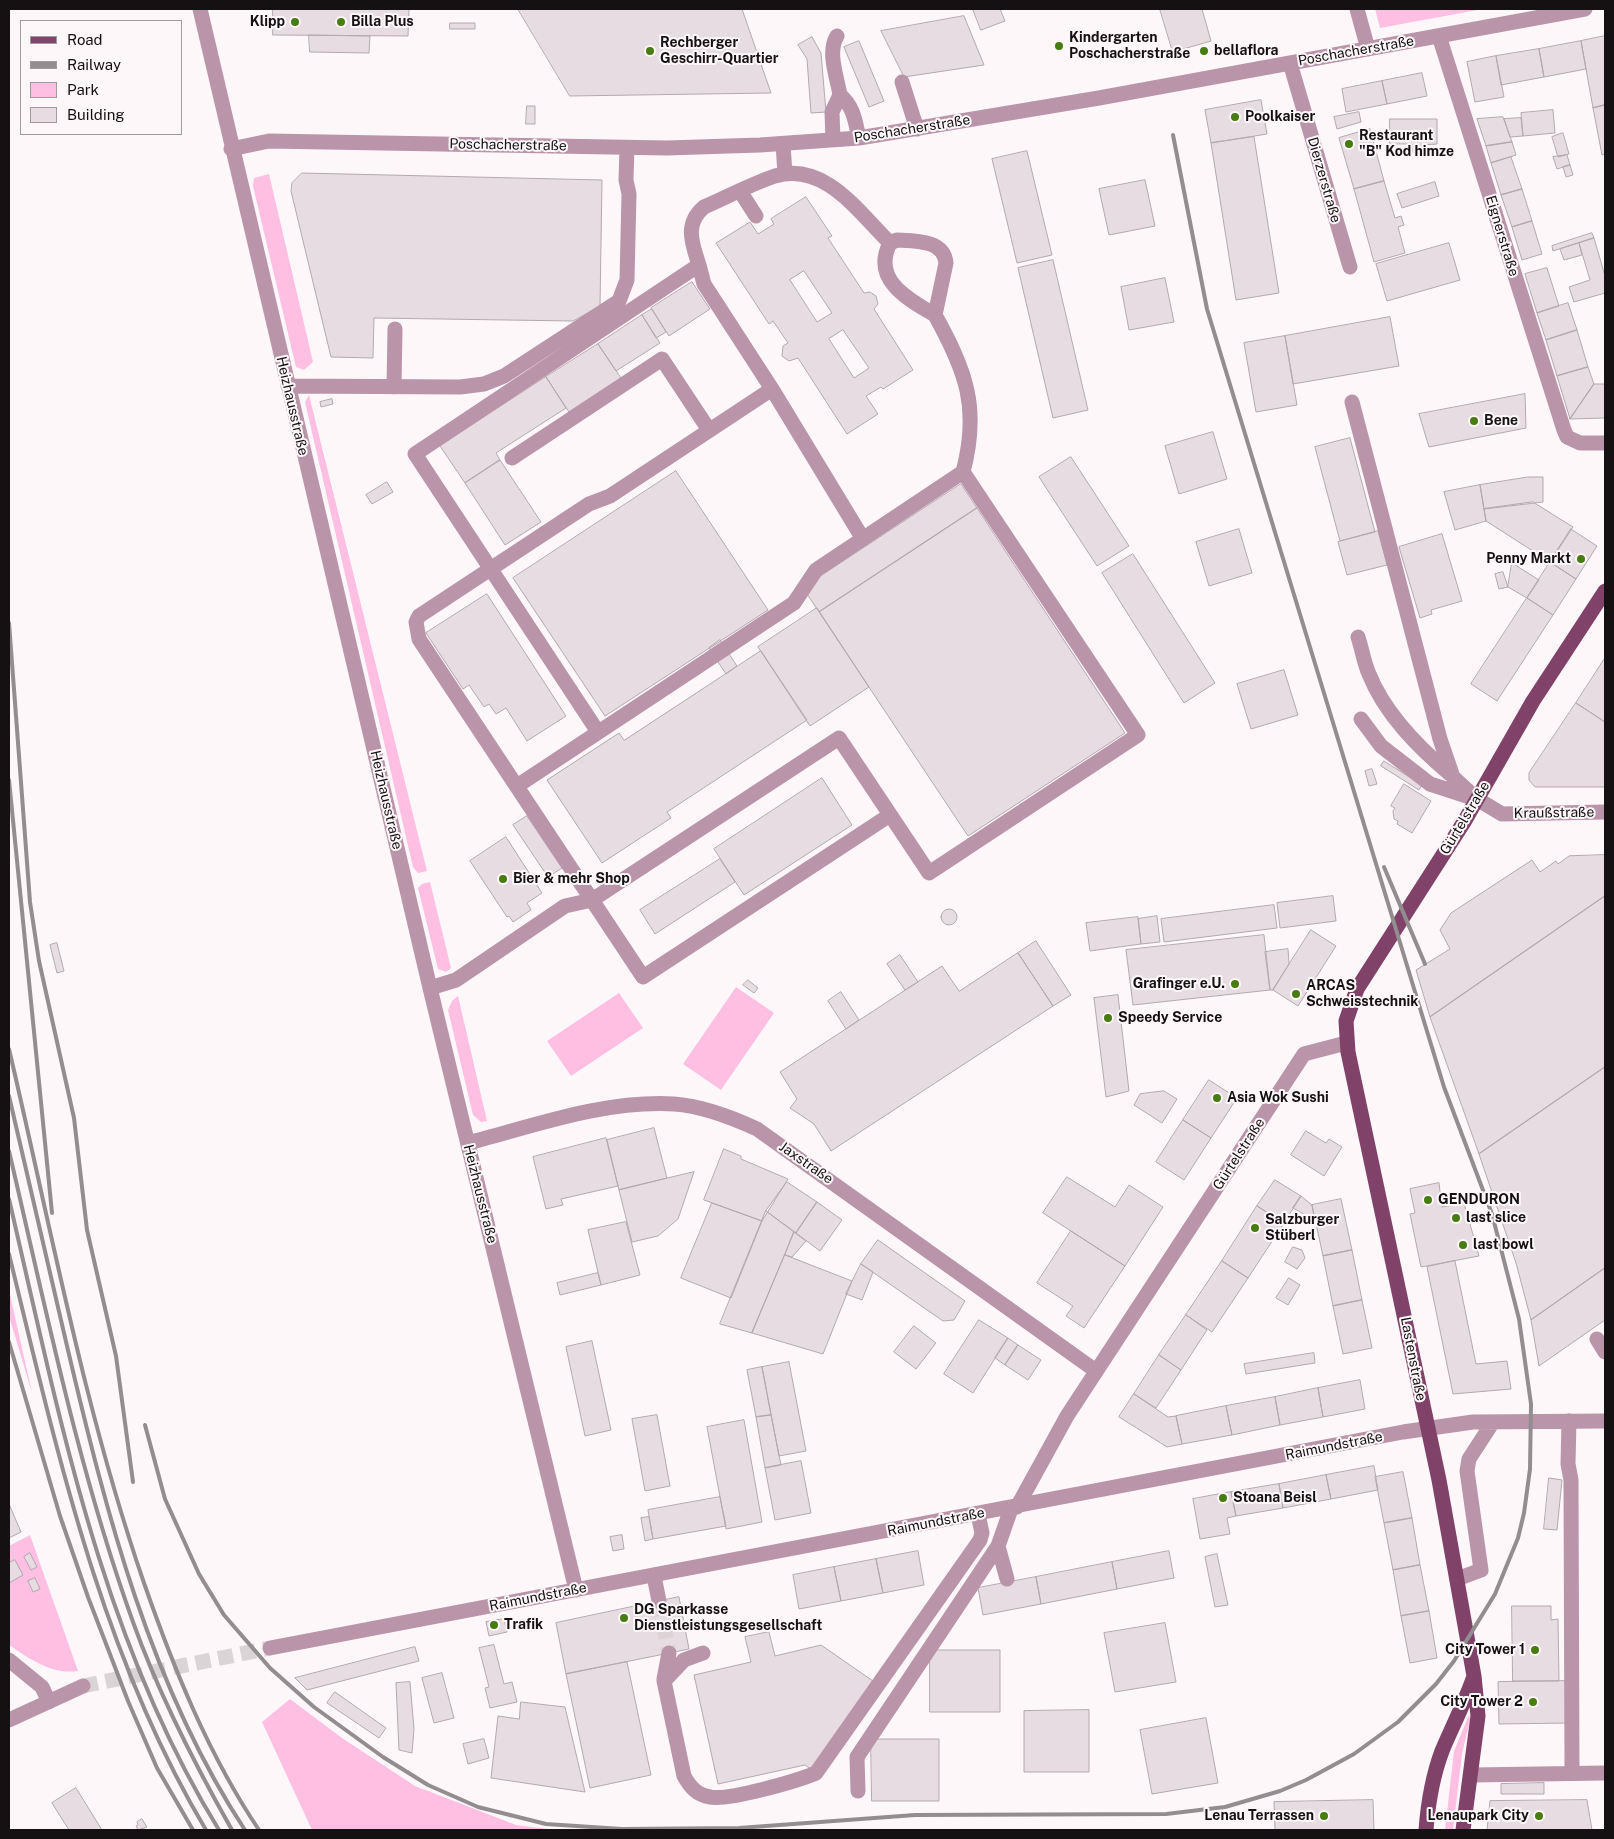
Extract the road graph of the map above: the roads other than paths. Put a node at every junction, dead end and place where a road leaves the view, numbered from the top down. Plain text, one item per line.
1 (200, 9) edge
2 (1357, 9) edge
3 (1585, 9) edge
4 (837, 36) dead end
5 (1439, 36) junction
6 (1368, 49) junction
7 (1290, 64) junction
8 (902, 82) dead end
9 (840, 95) junction
10 (917, 129) junction
11 (859, 138) junction
12 (833, 140) junction
13 (783, 144) junction
14 (627, 148) junction
15 (231, 149) junction
16 (785, 174) junction
17 (740, 191) junction
18 (756, 216) dead end
19 (890, 243) junction
20 (698, 265) junction
21 (1350, 267) dead end
22 (936, 314) junction
23 (395, 329) dead end
24 (288, 386) junction
25 (394, 387) junction
26 (772, 389) junction
27 (1352, 402) dead end
28 (710, 430) junction
29 (1605, 443) edge
30 (512, 458) dead end
31 (963, 472) junction
32 (864, 539) junction
33 (490, 570) junction
34 (1605, 591) edge
35 (1358, 637) dead end
36 (1361, 719) dead end
37 (598, 732) junction
38 (1453, 777) junction
39 (516, 786) junction
40 (1477, 799) junction
41 (1605, 812) edge
42 (890, 815) junction
43 (592, 900) junction
44 (430, 988) junction
45 (1346, 1043) junction
46 (468, 1143) junction
47 (1096, 1371) junction
48 (1569, 1421) junction
49 (1605, 1421) edge
50 (1493, 1422) junction
51 (1427, 1429) junction
52 (1014, 1508) junction
53 (978, 1514) junction
54 (998, 1546) junction
55 (654, 1576) junction
56 (1457, 1579) junction
57 (1007, 1580) dead end
58 (576, 1590) junction
59 (659, 1601) tunnel mouth
60 (270, 1648) tunnel mouth
61 (669, 1653) tunnel mouth
62 (702, 1653) dead end
63 (9, 1660) edge
64 (1474, 1676) junction
65 (664, 1681) junction
66 (83, 1686) tunnel mouth
67 (49, 1702) junction
68 (9, 1720) edge
69 (1572, 1773) junction
70 (1605, 1773) edge
71 (1472, 1775) junction
72 (858, 1790) dead end
73 (1426, 1830) edge
74 (1463, 1830) edge

1 - 15 street, Heizhausstraße
2 - 6 street
3 - 5 street, Poschacherstraße
4 - 9 street
5 - 6 street, Poschacherstraße
5 - 29 street, Eignerstraße
6 - 7 street, Poschacherstraße
7 - 10 street, Poschacherstraße
7 - 21 street, Dierzerstraße
8 - 10 street
9 - 11 street
9 - 12 street
10 - 11 street, Poschacherstraße
11 - 12 street, Poschacherstraße
12 - 13 street, Poschacherstraße
13 - 14 street, Poschacherstraße
13 - 16 street
14 - 15 street, Poschacherstraße
14 - 25 street
15 - 24 street, Heizhausstraße
16 - 17 street
16 - 19 street
17 - 18 street
17 - 20 street
19 - 22 street
19 - 22 street
20 - 26 street
20 - 33 street
22 - 31 street
23 - 25 street
24 - 25 street
24 - 44 street, Heizhausstraße
26 - 28 street
26 - 32 street
27 - 38 street
28 - 30 street
28 - 33 street
31 - 32 street
31 - 42 street
32 - 37 street
33 - 37 street
33 - 39 street
34 - 40 main road, Gürtelstraße
35 - 38 street
36 - 40 street
37 - 39 street
38 - 40 street
39 - 43 street
40 - 41 street, Kraußstraße
40 - 45 main road, Gürtelstraße
42 - 43 street
42 - 43 street
43 - 44 street
44 - 46 street, Heizhausstraße
45 - 47 street, Gürtelstraße
45 - 51 main road, Lastenstraße
46 - 47 street, Jaxstraße
46 - 58 street, Heizhausstraße
47 - 52 street, Gürtelstraße
48 - 49 street, Raimundstraße
48 - 50 street, Raimundstraße
48 - 69 street
50 - 51 street, Raimundstraße
50 - 56 street
51 - 52 street, Raimundstraße
51 - 56 main road, Lastenstraße
52 - 53 street, Raimundstraße
52 - 54 street, Gürtelstraße
53 - 55 street, Raimundstraße
53 - 65 street
54 - 57 street
54 - 72 street, Gürtelstraße
55 - 58 street, Raimundstraße
55 - 59 street
56 - 64 main road, Lastenstraße
58 - 60 street, Raimundstraße
61 - 65 street
62 - 65 street
63 - 67 street
64 - 71 main road, Lastenstraße
64 - 73 main road, Lastenstraße
66 - 67 street
67 - 68 street
69 - 70 street
69 - 71 street
71 - 74 main road, Lastenstraße

